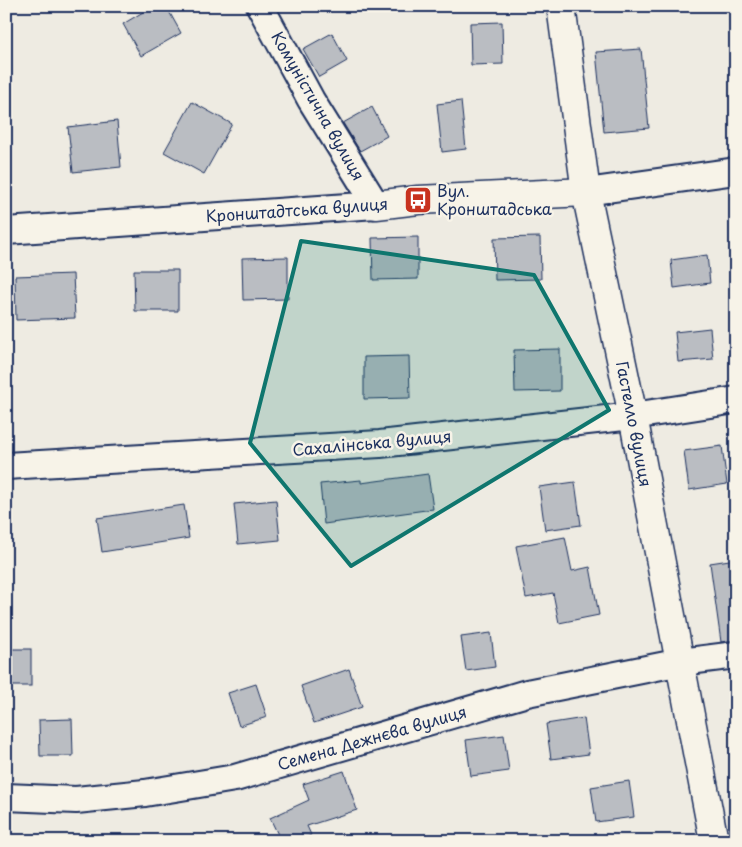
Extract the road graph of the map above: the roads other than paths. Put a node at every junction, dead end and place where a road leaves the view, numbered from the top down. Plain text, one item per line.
1 (260, 6) edge
2 (561, 6) edge
3 (736, 171) edge
4 (586, 192) junction
5 (376, 205) junction
6 (6, 231) edge
7 (736, 400) edge
8 (633, 416) junction
9 (6, 466) edge
10 (736, 655) edge
11 (681, 662) junction
12 (6, 797) edge
13 (714, 841) edge

1 - 5 street, Комуністична вулиця
2 - 4 street, Гастелло вулиця
3 - 4 street, Кронштадтська вулиця
4 - 5 street, Кронштадтська вулиця
4 - 8 street, Гастелло вулиця
5 - 6 street, Кронштадтська вулиця
7 - 8 street, Сахалінська вулиця
8 - 9 street, Сахалінська вулиця
8 - 11 street, Гастелло вулиця
10 - 11 street, Семена Дежнєва вулиця
11 - 12 street, Семена Дежнєва вулиця
11 - 13 street, Гастелло вулиця

